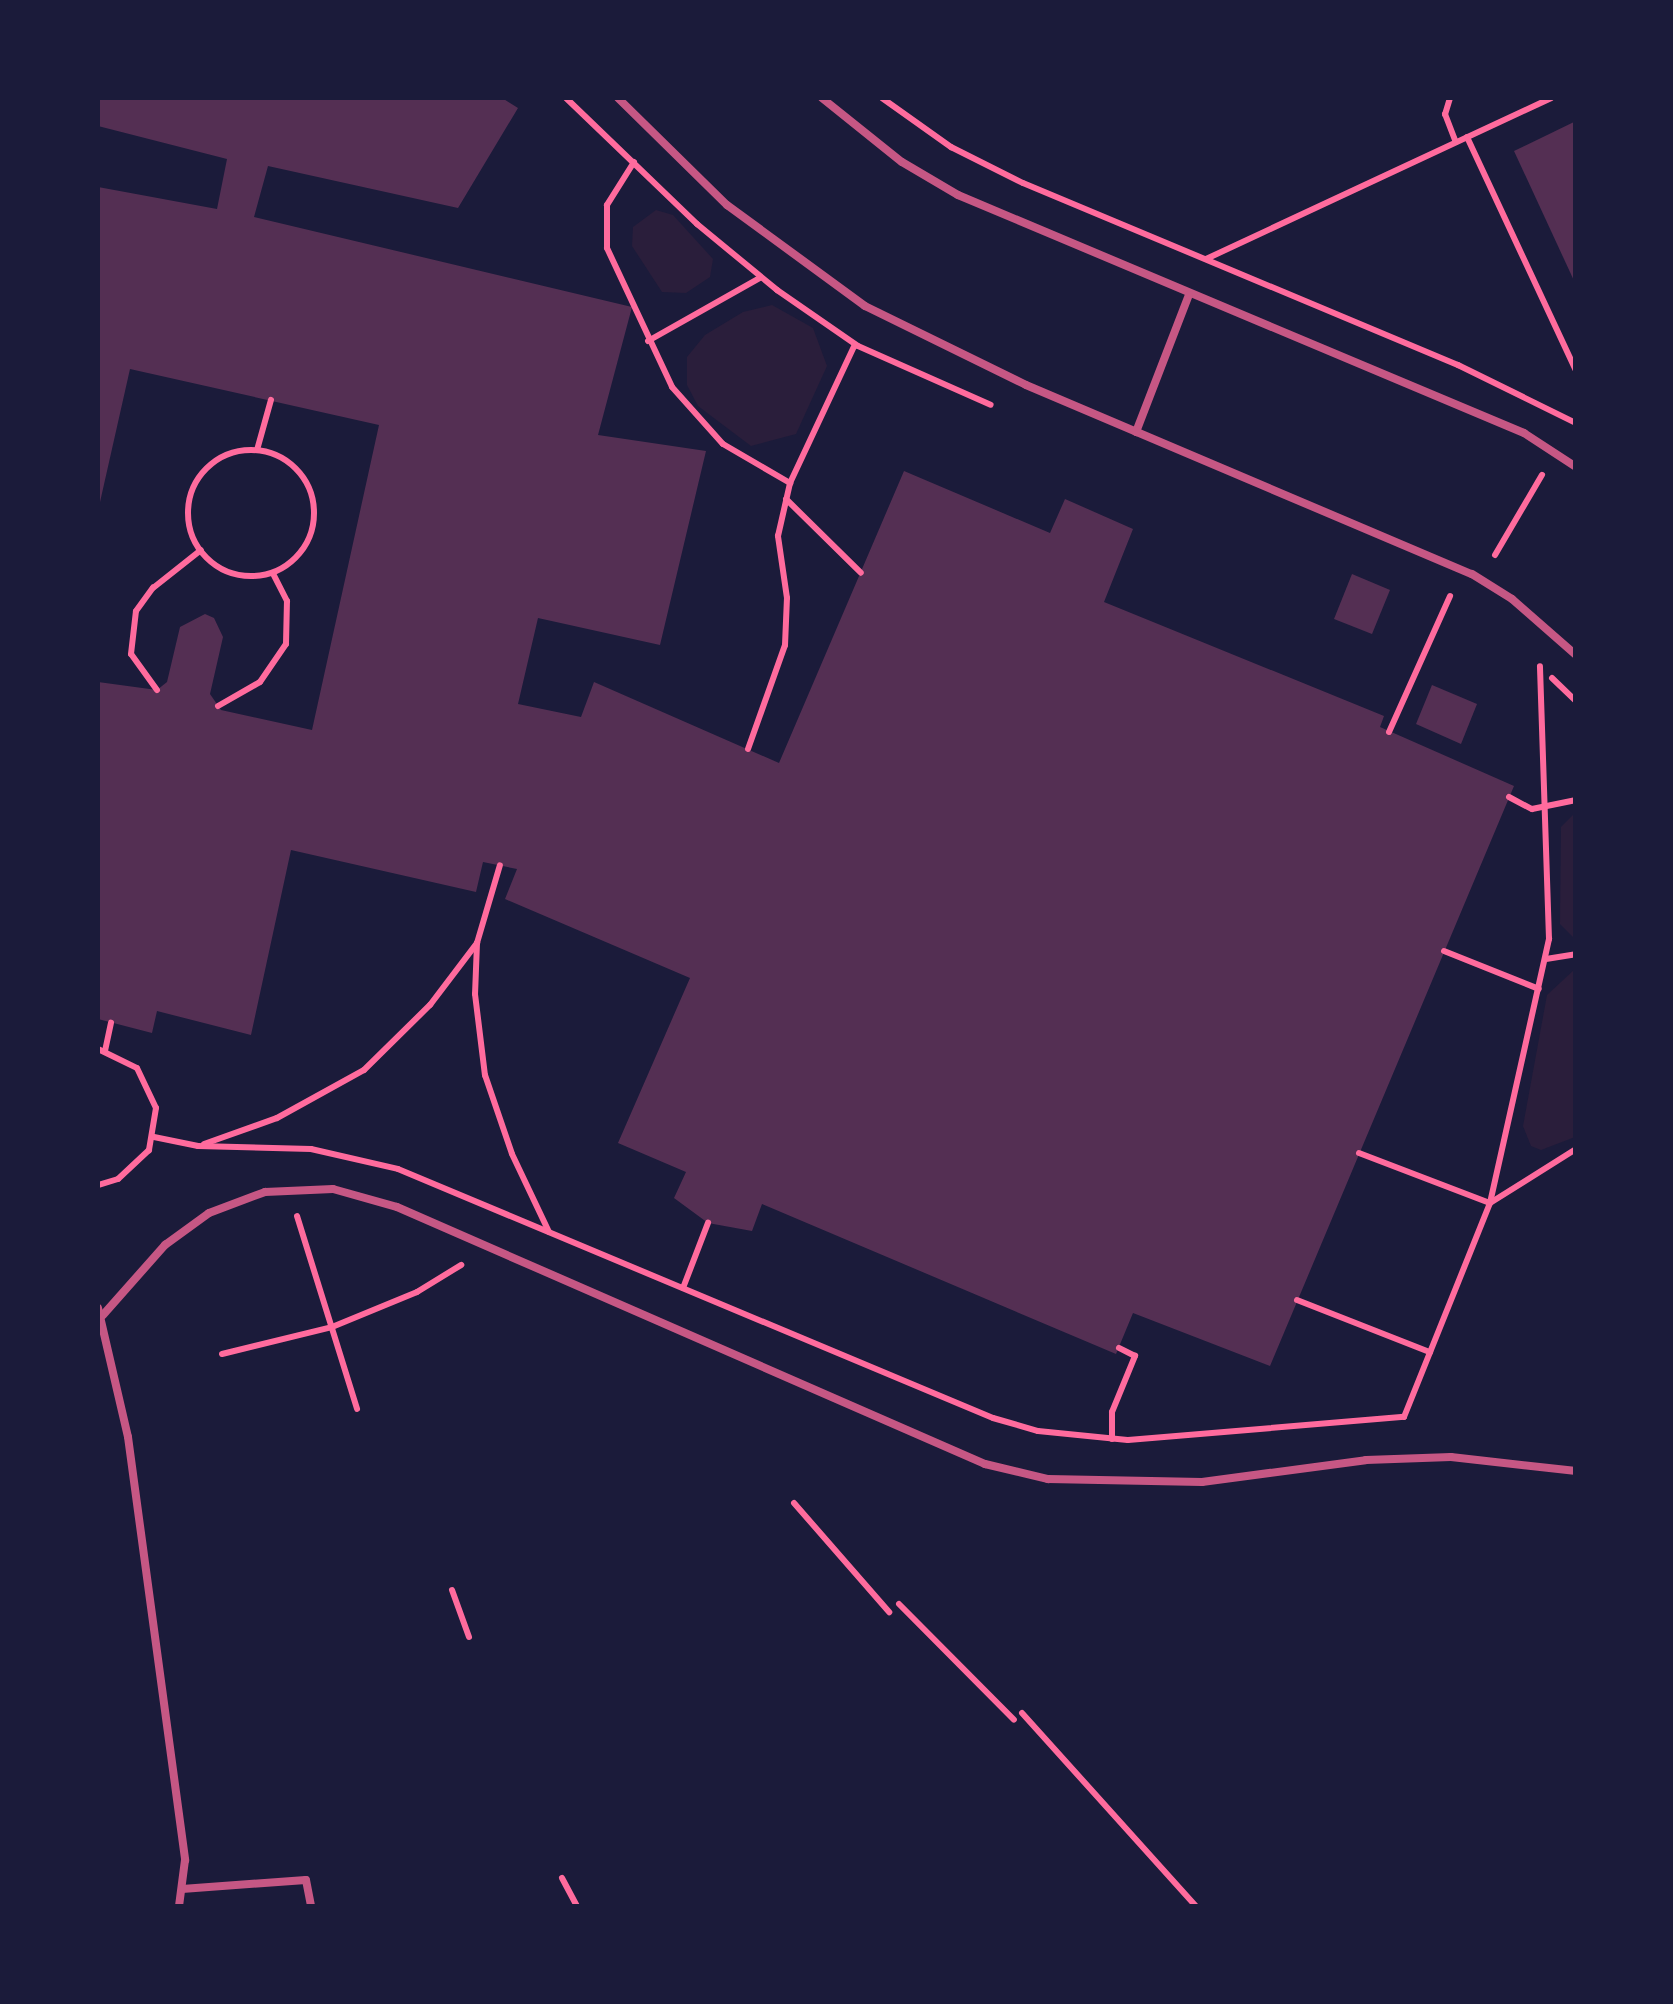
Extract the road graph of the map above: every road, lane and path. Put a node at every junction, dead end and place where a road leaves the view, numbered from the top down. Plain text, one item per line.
1 (618, 98) edge
2 (822, 98) edge
3 (882, 98) edge
4 (1451, 98) edge
5 (1551, 98) edge
6 (1467, 137) junction
7 (1456, 142) junction
8 (634, 162) dead end
9 (1206, 260) junction
10 (760, 278) dead end
11 (1189, 295) junction
12 (648, 341) junction
13 (855, 344) dead end
14 (1576, 371) edge
15 (271, 400) dead end
16 (1576, 422) edge
17 (1136, 432) junction
18 (258, 450) junction
19 (1558, 455) junction
20 (1576, 467) edge
21 (790, 484) junction
22 (785, 498) junction
23 (200, 550) junction
24 (861, 572) dead end
25 (274, 573) junction
26 (1472, 574) junction
27 (1576, 655) edge
28 (1540, 666) dead end
29 (156, 690) dead end
30 (218, 706) dead end
31 (1389, 732) dead end
32 (748, 748) dead end
33 (1509, 797) dead end
34 (1576, 800) edge
35 (1547, 806) junction
36 (500, 865) dead end
37 (477, 943) junction
38 (1444, 951) dead end
39 (1576, 954) edge
40 (1546, 959) junction
41 (1540, 989) junction
42 (111, 1023) dead end
43 (101, 1050) edge
44 (154, 1138) junction
45 (198, 1146) junction
46 (1576, 1150) edge
47 (1359, 1153) dead end
48 (98, 1185) edge
49 (1490, 1203) junction
50 (297, 1215) dead end
51 (524, 1221) junction
52 (708, 1223) dead end
53 (549, 1232) junction
54 (488, 1247) junction
55 (683, 1288) junction
56 (1297, 1300) dead end
57 (100, 1312) edge
58 (332, 1327) junction
59 (1119, 1348) dead end
60 (1430, 1352) junction
61 (222, 1354) dead end
62 (357, 1409) dead end
63 (1112, 1439) junction
64 (1576, 1471) edge
65 (794, 1503) dead end
66 (452, 1590) dead end
67 (899, 1604) dead end
68 (890, 1612) dead end
69 (469, 1637) dead end
70 (1022, 1713) dead end
71 (1014, 1720) dead end
72 (562, 1878) dead end
73 (182, 1888) junction
74 (179, 1906) edge
75 (311, 1906) edge
76 (578, 1906) edge
77 (1196, 1906) edge

1 - 17 lane
2 - 11 lane
3 - 9 path
4 - 7 path
5 - 6 path
6 - 7 path
6 - 14 path
7 - 9 path
8 - 12 path
9 - 16 path
10 - 12 path
11 - 17 lane
11 - 19 lane
12 - 21 path
13 - 21 path
15 - 18 path
17 - 26 lane
18 - 23 path
18 - 25 path
19 - 20 lane
19 - 26 path
21 - 22 path
22 - 24 path
22 - 32 path
23 - 25 path
23 - 29 path
25 - 30 path
26 - 27 lane
26 - 31 path
28 - 35 path
33 - 35 path
34 - 35 path
35 - 40 path
36 - 37 path
37 - 45 path
37 - 53 path
38 - 41 path
39 - 40 path
40 - 41 path
41 - 49 path
42 - 43 path
43 - 44 path
44 - 45 path
44 - 48 path
45 - 51 path
46 - 49 path
47 - 49 path
49 - 60 path
50 - 58 path
51 - 53 path
51 - 54 path
52 - 55 path
53 - 55 path
54 - 57 lane
54 - 58 path
54 - 64 lane
55 - 63 path
56 - 60 path
57 - 73 lane
58 - 61 path
58 - 62 path
59 - 63 path
60 - 63 path
65 - 68 path
66 - 69 path
67 - 71 path
70 - 77 path
72 - 76 path
73 - 74 lane
73 - 75 lane

